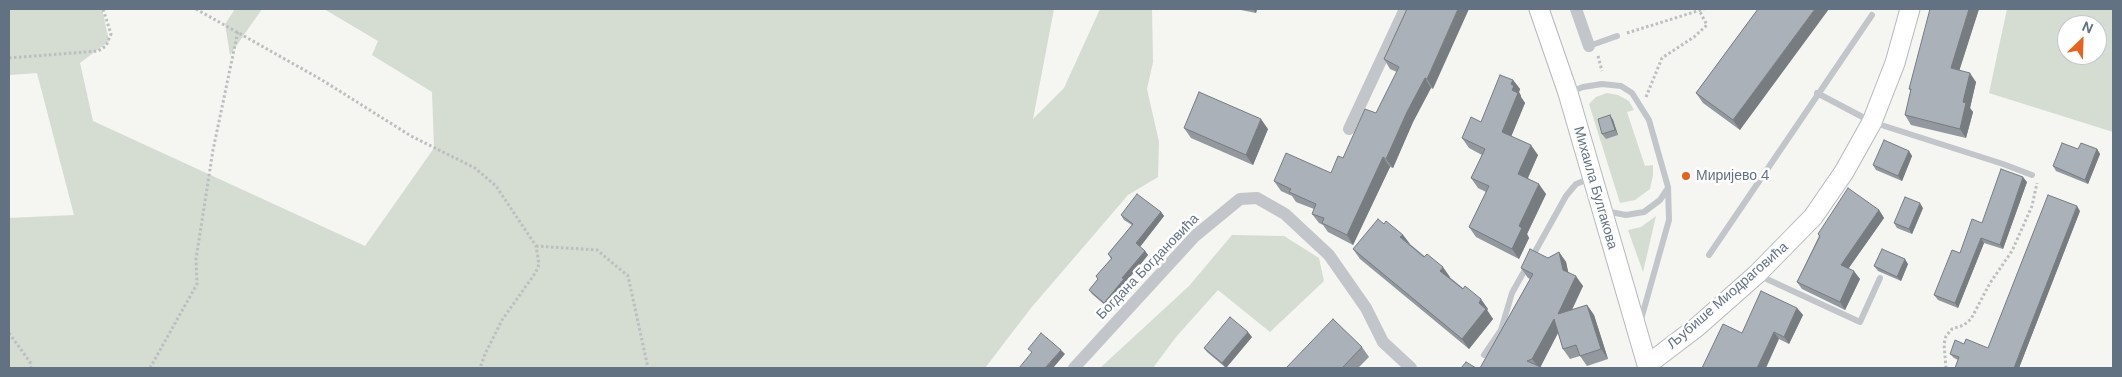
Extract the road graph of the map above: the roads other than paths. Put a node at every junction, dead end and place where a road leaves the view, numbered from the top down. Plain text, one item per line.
1 (1405, 9) edge
2 (1539, 9) edge
3 (1576, 9) edge
4 (1910, 9) edge
5 (1872, 15) dead end
6 (1616, 36) road end
7 (1589, 46) joint
8 (1568, 93) junction
9 (1817, 94) junction
10 (1872, 122) junction
11 (1349, 129) dead end
12 (2032, 175) road end
13 (1592, 178) junction
14 (1668, 187) junction
15 (1603, 211) junction
16 (1709, 255) dead end
17 (1757, 274) junction
18 (1880, 278) edge
19 (1638, 331) junction
20 (1484, 356) edge
21 (1646, 367) edge
22 (1074, 368) edge
23 (1411, 368) edge

1 - 11 street
2 - 8 street, Михаила Булгакова
3 - 7 street
4 - 10 street, Љубише Миодраговића
5 - 9 lane
6 - 7 lane
8 - 13 street, Михаила Булгакова
8 - 14 lane
9 - 10 lane
9 - 16 lane
10 - 12 lane
10 - 17 street, Љубише Миодраговића
13 - 15 street, Михаила Булгакова
13 - 20 lane
14 - 15 lane
14 - 19 lane
15 - 19 street, Михаила Булгакова
17 - 18 lane
17 - 21 street, Љубише Миодраговића
19 - 21 street, Михаила Булгакова
22 - 23 street, Богдана Богдановића

